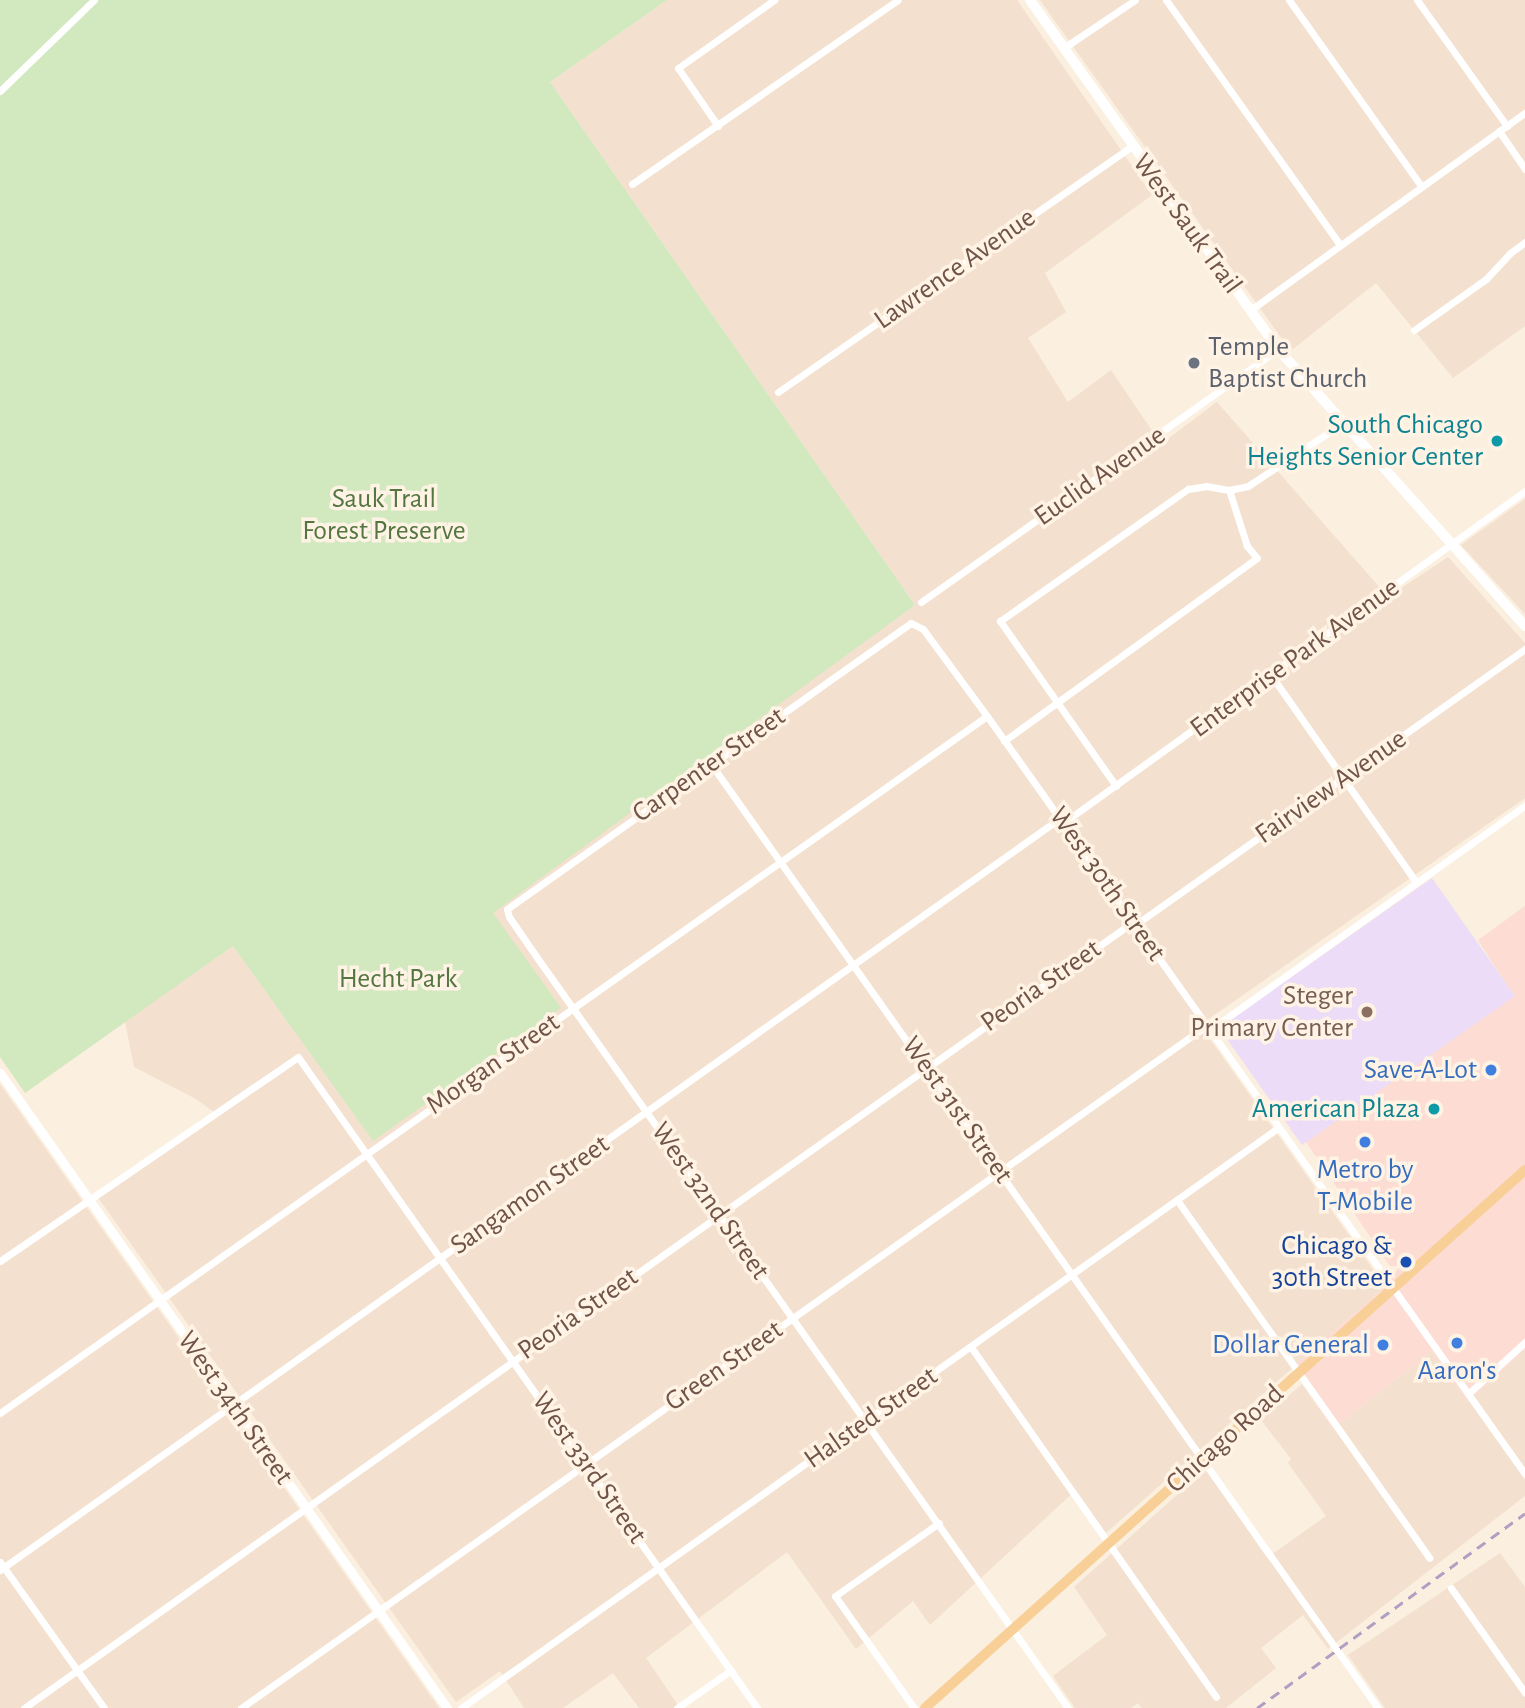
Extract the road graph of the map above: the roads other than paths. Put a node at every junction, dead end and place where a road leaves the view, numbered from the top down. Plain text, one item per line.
1 (94, 0) edge
2 (774, 0) edge
3 (898, 0) edge
4 (1030, 0) edge
5 (1135, 0) edge
6 (1166, 0) edge
7 (1289, 0) edge
8 (1417, 0) edge
9 (1065, 47) junction
10 (0, 91) edge
11 (1525, 113) edge
12 (718, 126) junction
13 (1507, 126) junction
14 (1499, 131) junction
15 (1132, 146) junction
16 (1525, 169) edge
17 (632, 184) dead end
18 (1422, 187) junction
19 (1525, 242) edge
20 (1340, 245) junction
21 (1249, 311) junction
22 (1414, 330) dead end
23 (1278, 349) junction
24 (778, 392) dead end
25 (1343, 423) junction
26 (1229, 490) junction
27 (1525, 491) edge
28 (1453, 543) junction
29 (921, 602) dead end
30 (911, 623) joint
31 (1525, 626) edge
32 (1525, 649) edge
33 (1271, 675) junction
34 (1057, 702) junction
35 (987, 716) junction
36 (1004, 741) junction
37 (711, 764) junction
38 (1344, 779) junction
39 (1116, 786) junction
40 (1525, 805) edge
41 (1062, 821) junction
42 (780, 861) junction
43 (1416, 882) junction
44 (507, 909) joint
45 (1134, 923) junction
46 (853, 964) junction
47 (573, 1008) junction
48 (1208, 1027) junction
49 (926, 1067) junction
50 (0, 1073) edge
51 (647, 1113) junction
52 (1279, 1127) junction
53 (366, 1154) junction
54 (999, 1170) junction
55 (1525, 1171) edge
56 (88, 1200) junction
57 (1177, 1200) junction
58 (720, 1215) junction
59 (440, 1258) junction
60 (0, 1261) edge
61 (1073, 1273) junction
62 (1394, 1288) junction
63 (159, 1301) junction
64 (793, 1318) junction
65 (1525, 1342) edge
66 (971, 1347) junction
67 (513, 1360) junction
68 (1299, 1373) junction
69 (1469, 1393) junction
70 (232, 1404) junction
71 (0, 1413) edge
72 (867, 1422) junction
73 (1203, 1457) junction
74 (586, 1464) junction
75 (1525, 1474) edge
76 (305, 1507) junction
77 (939, 1523) junction
78 (1108, 1545) junction
79 (1430, 1558) dead end
80 (1, 1566) edge
81 (659, 1568) junction
82 (1451, 1588) dead end
83 (378, 1611) junction
84 (1013, 1629) junction
85 (77, 1670) junction
86 (731, 1670) junction
87 (1525, 1693) edge
88 (1216, 1697) dead end
89 (24, 1708) edge
90 (104, 1708) edge
91 (241, 1708) edge
92 (447, 1708) edge
93 (461, 1708) edge
94 (677, 1708) edge
95 (757, 1708) edge
96 (915, 1708) edge
97 (925, 1708) edge
98 (1068, 1708) edge
99 (1378, 1708) edge

1 - 10 street
2 - 12 street
3 - 12 street
4 - 9 main road, West Sauk Trail
5 - 9 street
6 - 20 street
7 - 18 street
8 - 13 street
9 - 15 main road, West Sauk Trail
11 - 13 street
12 - 17 street
13 - 14 street
14 - 16 street
14 - 18 street
15 - 21 main road, West Sauk Trail
15 - 24 street, Lawrence Avenue
18 - 20 street
19 - 22 street
20 - 21 street
21 - 23 main road, West Sauk Trail
23 - 25 main road, West Sauk Trail
23 - 29 street, Euclid Avenue
25 - 26 street
25 - 28 main road, West Sauk Trail
26 - 34 street
26 - 34 street
27 - 28 street, Enterprise Park Avenue
28 - 31 main road, West Sauk Trail
28 - 33 street, Enterprise Park Avenue
30 - 35 street, West 30th Street
30 - 37 street, Carpenter Street
32 - 38 street, Fairview Avenue
33 - 38 street
33 - 39 street, Enterprise Park Avenue
34 - 36 street
34 - 39 street
35 - 36 street, West 30th Street
35 - 42 street, Morgan Street
36 - 41 street, West 30th Street
37 - 42 street, West 31st Street
37 - 44 street, Carpenter Street
38 - 43 street
38 - 45 street, Fairview Avenue
39 - 41 street, Enterprise Park Avenue
40 - 43 street, Green Street
41 - 45 street, West 30th Street
41 - 46 street, Sangamon Street
42 - 46 street, West 31st Street
42 - 47 street, Morgan Street
43 - 48 street, Green Street
44 - 47 street, West 32nd Street
45 - 48 street, West 30th Street
45 - 49 street, Peoria Street
46 - 49 street, West 31st Street
46 - 51 street, Sangamon Street
47 - 51 street, West 32nd Street
47 - 53 street, Morgan Street
48 - 52 street, West 30th Street
48 - 54 street, Green Street
49 - 54 street, West 31st Street
49 - 58 street, Peoria Street
50 - 56 street, West 34th Street
51 - 58 street, West 32nd Street
51 - 59 street, Sangamon Street
52 - 57 street, Halsted Street
52 - 62 street, West 30th Street
53 - 56 street, West 33rd Street
53 - 59 street, West 33rd Street
53 - 63 street, Morgan Street
54 - 61 street, West 31st Street
54 - 64 street, Green Street
55 - 62 main road, Chicago Road
56 - 60 street
56 - 63 street, West 34th Street
57 - 61 street, Halsted Street
57 - 68 street
58 - 64 street, West 32nd Street
58 - 67 street, Peoria Street
59 - 67 street, West 33rd Street
59 - 70 street, Sangamon Street
61 - 66 street, Halsted Street
61 - 73 street, West 31st Street
62 - 68 main road, Chicago Road
62 - 69 street, West 30th Street
63 - 70 street, West 34th Street
63 - 71 street, Morgan Street
64 - 72 street, West 32nd Street
64 - 74 street, Green Street
65 - 69 street
66 - 72 street, Halsted Street
66 - 78 street
67 - 74 street, West 33rd Street
67 - 76 street, Peoria Street
68 - 73 main road, Chicago Road
68 - 79 street
69 - 75 street, West 30th Street
70 - 76 street, West 34th Street
70 - 80 street, Sangamon Street
72 - 77 street, West 32nd Street
72 - 81 street, Halsted Street
73 - 78 main road, Chicago Road
73 - 99 street, West 31st Street
74 - 81 street, West 33rd Street
74 - 83 street, Green Street
76 - 83 street, West 34th Street
76 - 85 street, Peoria Street
77 - 84 street, West 32nd Street
77 - 96 street
78 - 84 main road, Chicago Road
78 - 88 street
80 - 85 street
81 - 86 street, West 33rd Street
81 - 93 street, Halsted Street
82 - 87 street
83 - 91 street, Green Street
83 - 92 street, West 34th Street
84 - 97 main road, Chicago Road
84 - 98 street, West 32nd Street
85 - 89 street, Peoria Street
85 - 90 street
86 - 94 street
86 - 95 street, West 33rd Street

